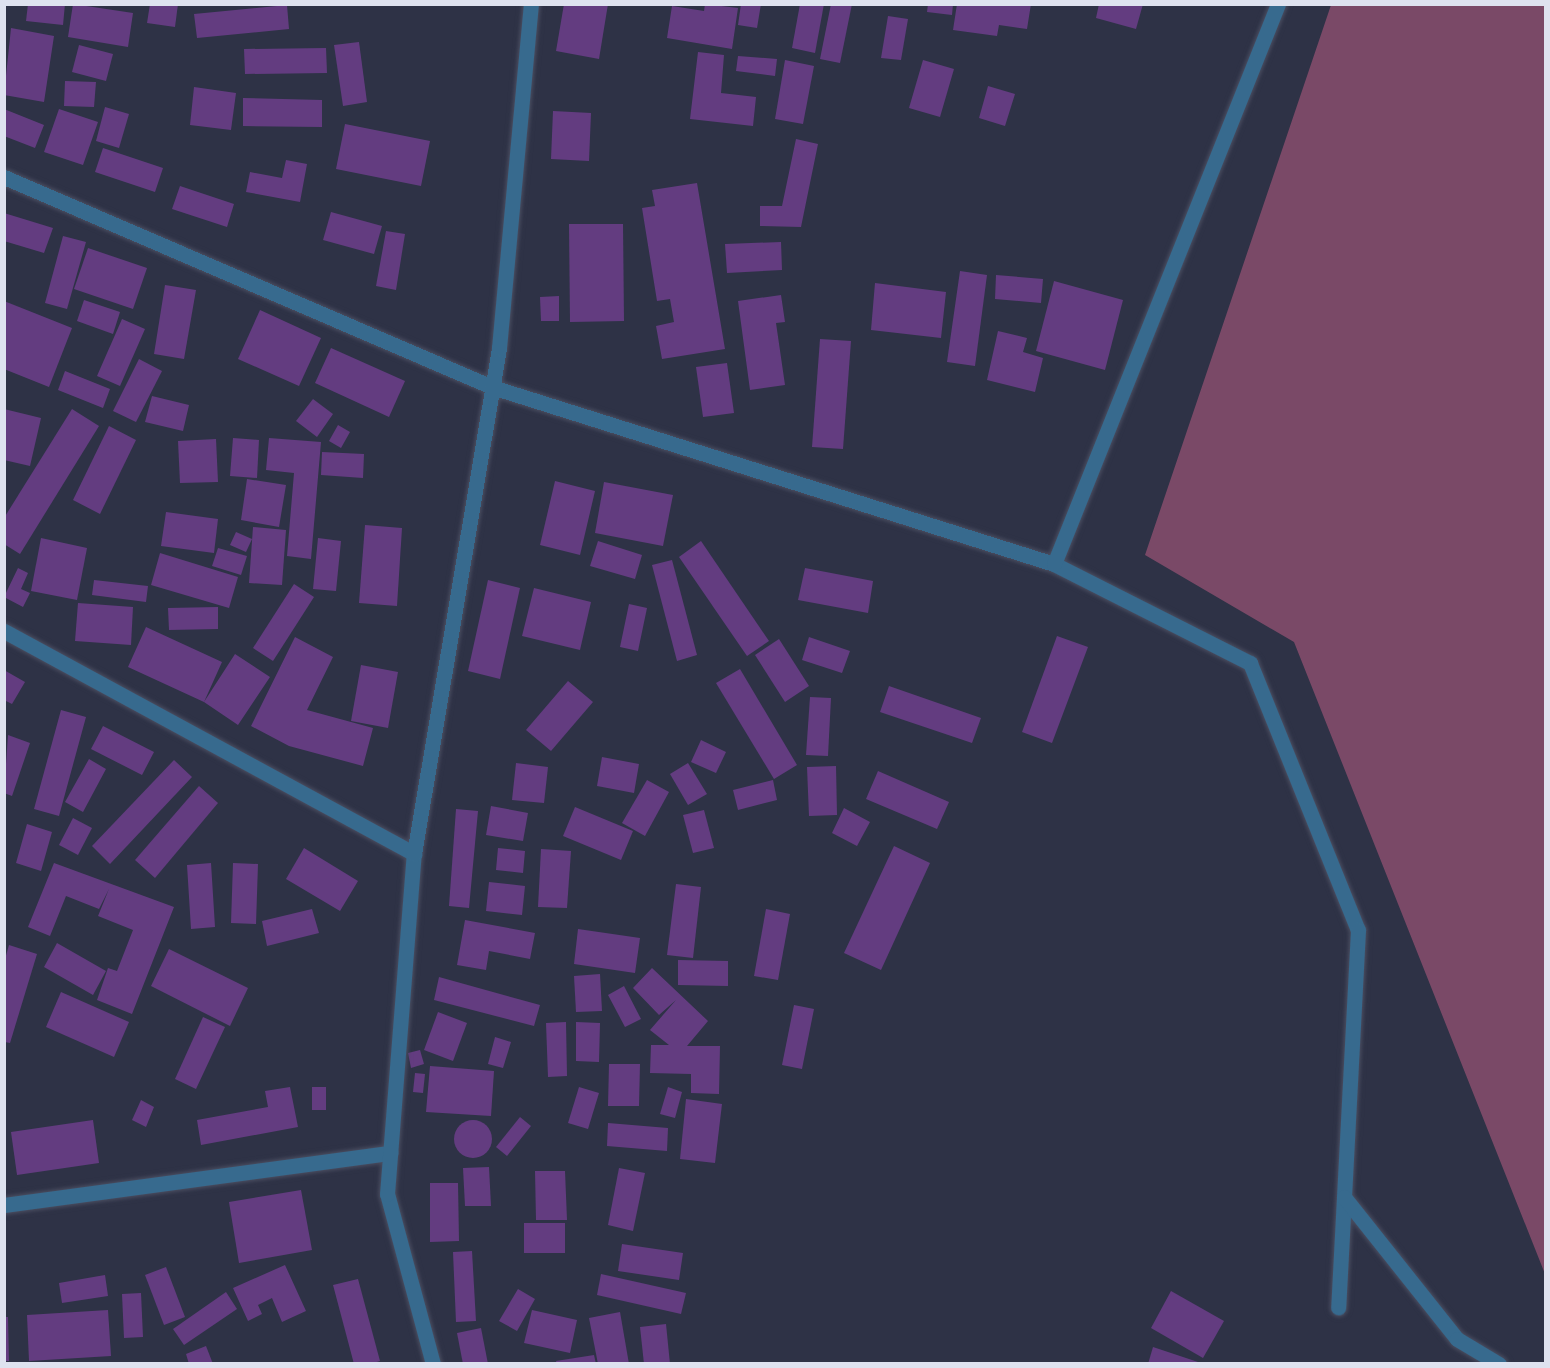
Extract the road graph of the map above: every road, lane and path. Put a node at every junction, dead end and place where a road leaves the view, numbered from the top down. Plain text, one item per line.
1 (531, 4) edge
2 (1278, 4) edge
3 (4, 177) edge
4 (492, 387) junction
5 (1054, 564) junction
6 (4, 631) edge
7 (414, 854) junction
8 (391, 1153) junction
9 (1344, 1197) junction
10 (4, 1205) edge
11 (1338, 1307) dead end
12 (433, 1364) edge
13 (1499, 1364) edge

1 - 4 street
2 - 5 street
3 - 4 street
4 - 5 street
4 - 7 street
5 - 9 street
6 - 7 street
7 - 8 street
8 - 10 street
8 - 12 street
9 - 11 street
9 - 13 street

